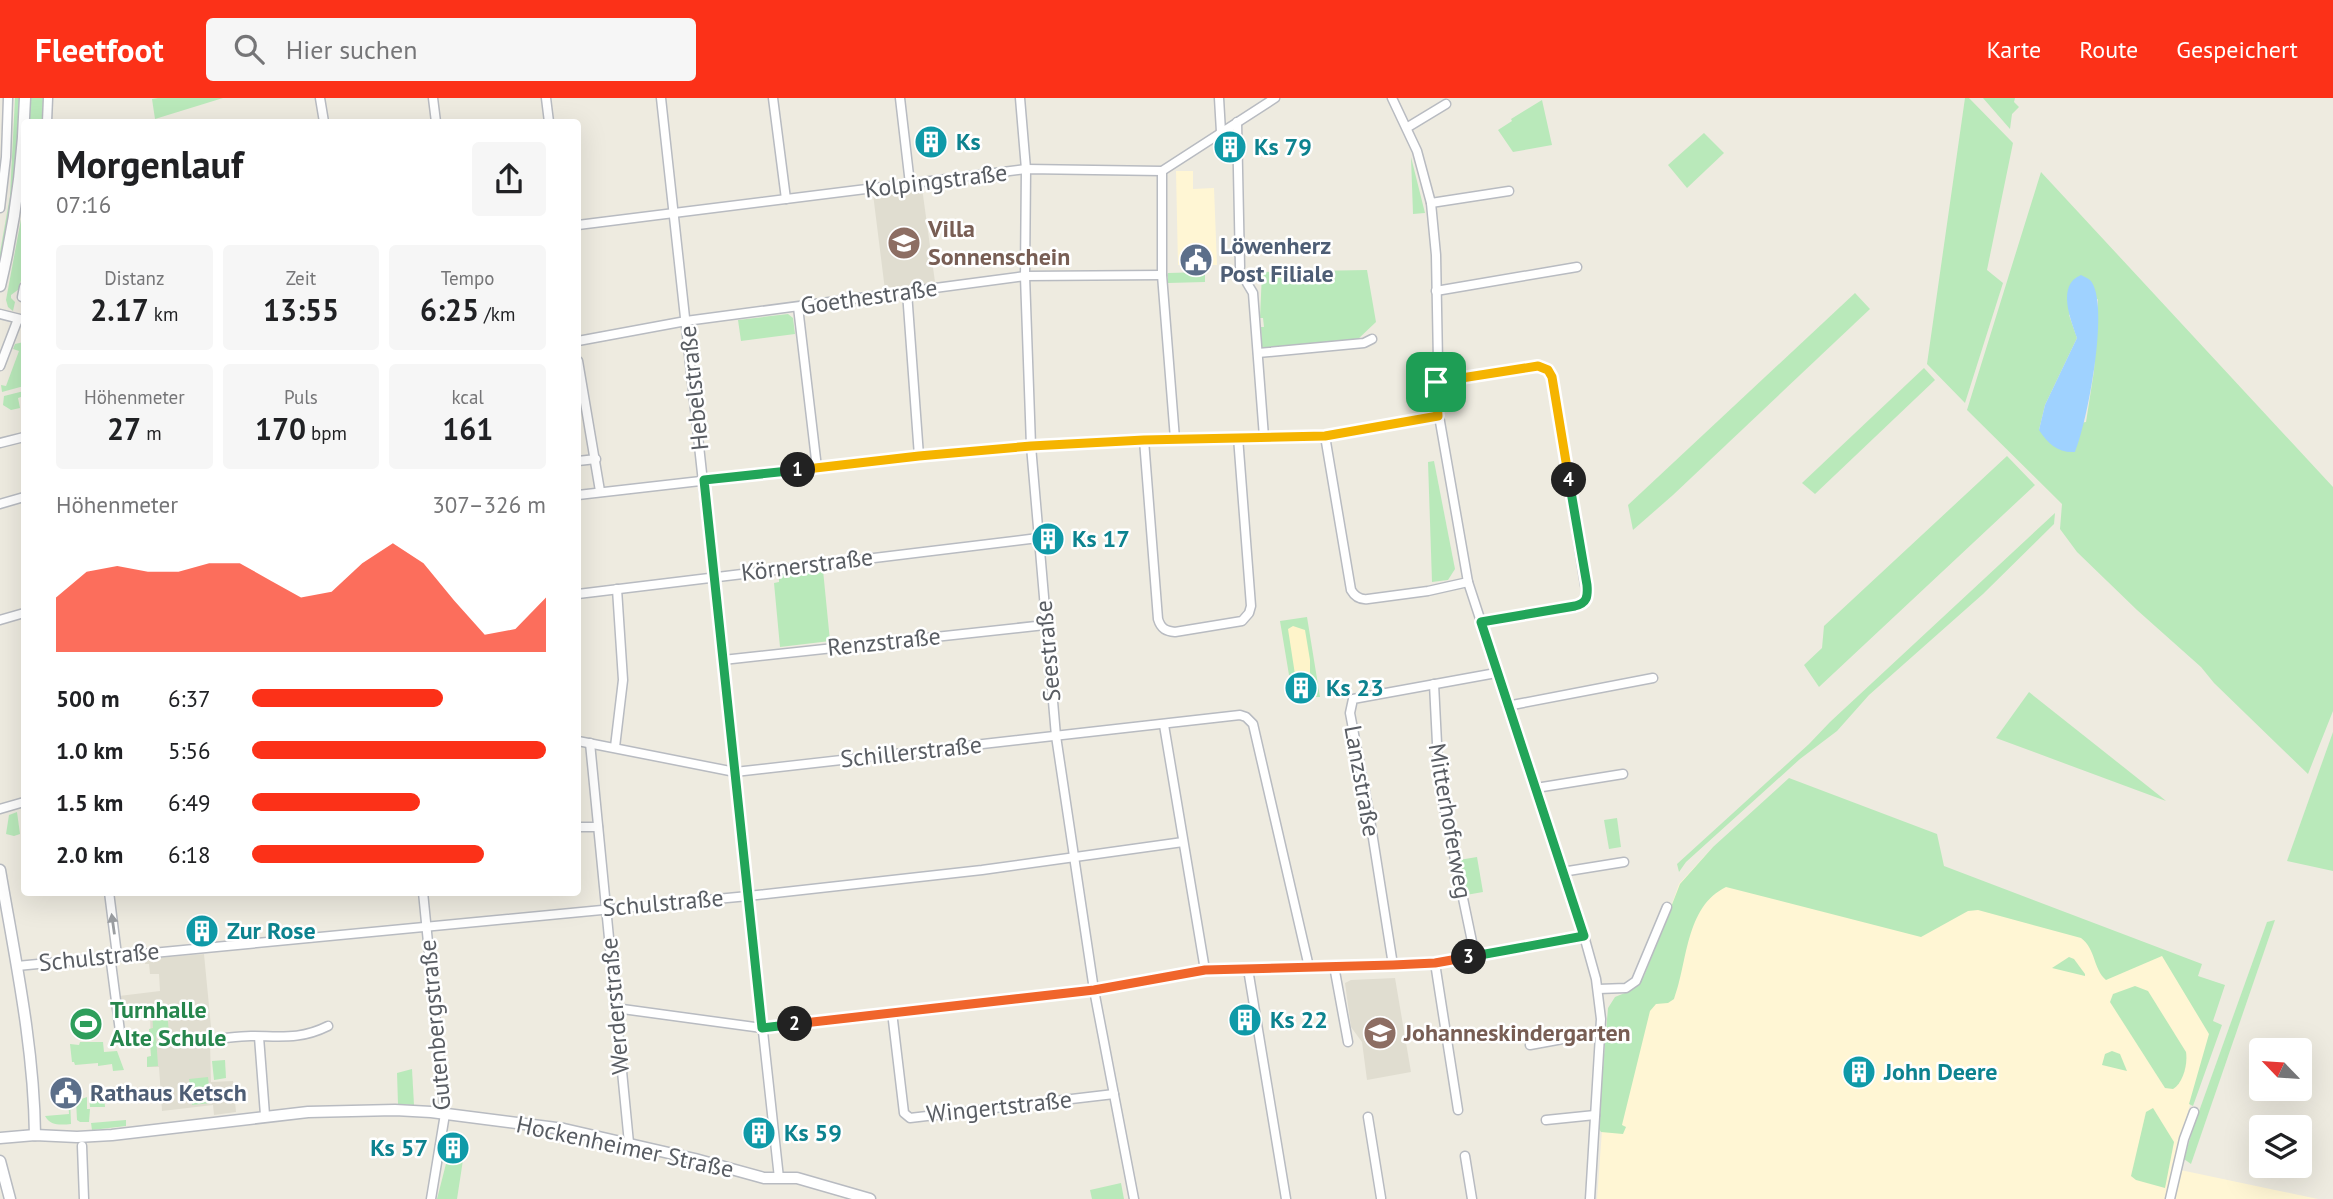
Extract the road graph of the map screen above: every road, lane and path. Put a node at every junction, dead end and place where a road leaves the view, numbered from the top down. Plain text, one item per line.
1 (8, 98) edge
2 (25, 98) edge
3 (48, 98) edge
4 (320, 98) edge
5 (433, 98) edge
6 (546, 98) edge
7 (661, 98) edge
8 (773, 98) edge
9 (900, 98) edge
10 (1020, 98) edge
11 (1219, 98) edge
12 (1275, 98) edge
13 (1392, 98) edge
14 (1446, 104) dead end
15 (24, 119) edge
16 (47, 119) edge
17 (324, 119) edge
18 (436, 119) edge
19 (549, 119) edge
20 (1237, 122) junction
21 (1408, 127) junction
22 (1221, 132) junction
23 (21, 169) edge
24 (1026, 169) junction
25 (1162, 171) junction
26 (910, 184) junction
27 (1509, 191) dead end
28 (786, 200) junction
29 (1431, 203) junction
30 (0, 208) edge
31 (675, 214) junction
32 (581, 225) edge
33 (1240, 267) dead end
34 (1577, 267) dead end
35 (1162, 275) junction
36 (1026, 276) junction
37 (1247, 283) dead end
38 (0, 286) edge
39 (1436, 291) junction
40 (907, 292) junction
41 (798, 307) junction
42 (0, 314) edge
43 (21, 320) edge
44 (686, 321) junction
45 (1372, 339) dead end
46 (581, 340) edge
47 (1258, 354) junction
48 (0, 366) edge
49 (581, 377) edge
50 (1436, 382) junction
51 (1438, 416) junction
52 (1325, 436) junction
53 (1264, 437) junction
54 (21, 438) edge
55 (1238, 438) junction
56 (1175, 439) junction
57 (1144, 440) junction
58 (0, 443) edge
59 (1031, 446) junction
60 (919, 456) junction
61 (596, 459) junction
62 (581, 461) edge
63 (817, 468) junction
64 (704, 480) junction
65 (600, 491) junction
66 (581, 494) edge
67 (21, 498) edge
68 (0, 504) edge
69 (1038, 538) junction
70 (714, 577) junction
71 (1468, 582) junction
72 (617, 589) junction
73 (581, 594) edge
74 (21, 614) edge
75 (0, 620) edge
76 (1481, 622) junction
77 (1045, 625) junction
78 (723, 660) junction
79 (1496, 673) junction
80 (1653, 678) dead end
81 (1434, 684) junction
82 (1507, 706) junction
83 (1164, 725) junction
84 (1056, 736) junction
85 (581, 742) edge
86 (590, 743) junction
87 (615, 747) junction
88 (735, 772) junction
89 (1623, 774) dead end
90 (1536, 788) junction
91 (21, 803) edge
92 (0, 809) edge
93 (581, 827) edge
94 (598, 827) junction
95 (1183, 842) junction
96 (1074, 859) junction
97 (1624, 862) dead end
98 (0, 870) edge
99 (1562, 872) junction
100 (109, 896) edge
101 (423, 896) edge
102 (748, 896) junction
103 (607, 908) junction
104 (1667, 908) dead end
105 (427, 926) junction
106 (1584, 936) junction
107 (114, 955) junction
108 (1475, 956) junction
109 (1435, 963) junction
110 (1393, 965) junction
111 (17, 966) junction
112 (1334, 966) junction
113 (1309, 967) junction
114 (1205, 970) junction
115 (1248, 970) junction
116 (1598, 989) junction
117 (1094, 990) junction
118 (615, 1008) junction
119 (892, 1012) junction
120 (328, 1027) dead end
121 (762, 1028) junction
122 (1601, 1032) junction
123 (259, 1037) junction
124 (121, 1039) dead end
125 (217, 1039) dead end
126 (1348, 1042) dead end
127 (1530, 1045) dead end
128 (1114, 1094) junction
129 (1458, 1110) dead end
130 (2194, 1112) dead end
131 (445, 1114) junction
132 (265, 1115) junction
133 (1595, 1115) junction
134 (1368, 1117) dead end
135 (1546, 1120) dead end
136 (35, 1135) junction
137 (0, 1138) edge
138 (629, 1143) junction
139 (82, 1146) dead end
140 (1465, 1156) dead end
141 (0, 1161) edge
142 (779, 1178) junction
143 (9, 1199) edge
144 (84, 1199) edge
145 (431, 1199) edge
146 (870, 1199) edge
147 (1134, 1199) edge
148 (1286, 1199) edge
149 (1380, 1199) edge
150 (1472, 1199) edge
151 (1590, 1199) edge
152 (2170, 1199) edge

1 - 30 street
2 - 15 street
3 - 16 street
4 - 17 street
5 - 18 street
6 - 19 street
7 - 31 street, Hebelstraße
8 - 28 street
9 - 26 street
10 - 24 street, Seestraße
11 - 22 street
12 - 20 street
13 - 21 street
14 - 21 street
20 - 22 street
20 - 33 street
21 - 29 street
22 - 25 street
23 - 38 street
24 - 25 street, Kolpingstraße
24 - 26 street, Kolpingstraße
24 - 36 street, Seestraße
25 - 35 street
26 - 28 street, Kolpingstraße
27 - 29 street
28 - 31 street, Kolpingstraße
29 - 39 street
31 - 32 street, Kolpingstraße
31 - 44 street, Hebelstraße
34 - 39 street
35 - 36 street, Goethestraße
35 - 56 street
36 - 40 street, Goethestraße
36 - 59 street, Seestraße
37 - 47 street
39 - 50 street
40 - 41 street, Goethestraße
40 - 60 street
41 - 44 street, Goethestraße
41 - 63 street
42 - 43 street
43 - 48 street
44 - 46 street, Goethestraße
44 - 64 street, Hebelstraße
45 - 47 street
47 - 53 street
49 - 61 street
50 - 51 street
50 - 76 street
51 - 52 street
51 - 71 street
52 - 53 street
52 - 71 street
53 - 55 street
54 - 58 street
55 - 56 street
55 - 57 street
56 - 57 street
57 - 59 street
59 - 60 street
59 - 69 street, Seestraße
60 - 63 street
61 - 62 street
61 - 65 street
63 - 64 street
64 - 65 street
64 - 70 street, Hebelstraße
65 - 66 street
67 - 68 street
69 - 70 street, Körnerstraße
69 - 77 street, Seestraße
70 - 72 street, Körnerstraße
70 - 78 street, Hebelstraße
71 - 76 street
72 - 73 street, Körnerstraße
72 - 87 street
74 - 75 street
76 - 79 street
77 - 78 street, Renzstraße
77 - 84 street, Seestraße
78 - 88 street, Hebelstraße
79 - 81 street, Lanzstraße
79 - 82 street
80 - 82 street
81 - 108 street, Mitterhoferweg
81 - 110 street, Lanzstraße
82 - 90 street
83 - 84 street, Schillerstraße
83 - 95 street
83 - 113 street, Schillerstraße
84 - 88 street, Schillerstraße
84 - 96 street, Seestraße
85 - 86 street, Schillerstraße
86 - 87 street, Schillerstraße
86 - 94 street, Werderstraße
87 - 88 street, Schillerstraße
88 - 102 street, Hebelstraße
89 - 90 street
90 - 99 street
91 - 92 street
93 - 94 street
94 - 103 street, Werderstraße
95 - 96 street, Schulstraße
95 - 114 street
96 - 102 street, Schulstraße
96 - 117 street, Seestraße
97 - 99 street
98 - 111 street
99 - 106 street
107 -> 100 street
101 - 105 street, Gutenbergstraße
102 - 103 street, Schulstraße
102 - 121 street, Hebelstraße
103 - 105 street, Schulstraße
103 - 118 street, Werderstraße
104 - 116 street
105 - 107 street, Schulstraße
105 - 131 street, Gutenbergstraße
106 - 108 street
106 - 116 street
107 - 111 street, Schulstraße
107 - 124 street
108 - 109 street
109 - 110 street
109 - 129 street
110 - 112 street
111 - 136 street
112 - 113 street
112 - 126 street
113 - 115 street
114 - 115 street
114 - 117 street
115 - 148 street
116 - 122 street
117 - 119 street
117 - 128 street, Seestraße
118 - 121 street
118 - 138 street, Werderstraße
119 - 121 street
119 - 128 street, Wingertstraße
120 - 123 street
121 - 142 street, Hebelstraße
122 - 127 street
122 - 133 street
123 - 125 street
123 - 132 street
128 - 147 street, Seestraße
130 - 152 street
131 - 132 street, Hockenheimer Straße
131 - 138 street, Hockenheimer Straße
131 - 145 street, Gutenbergstraße
132 - 136 street, Hockenheimer Straße
133 - 135 street
133 - 151 street
134 - 149 street
136 - 137 street, Hockenheimer Straße
138 - 142 street, Hockenheimer Straße
139 - 144 street
140 - 150 street
141 - 143 street
142 - 146 street, Hockenheimer Straße

